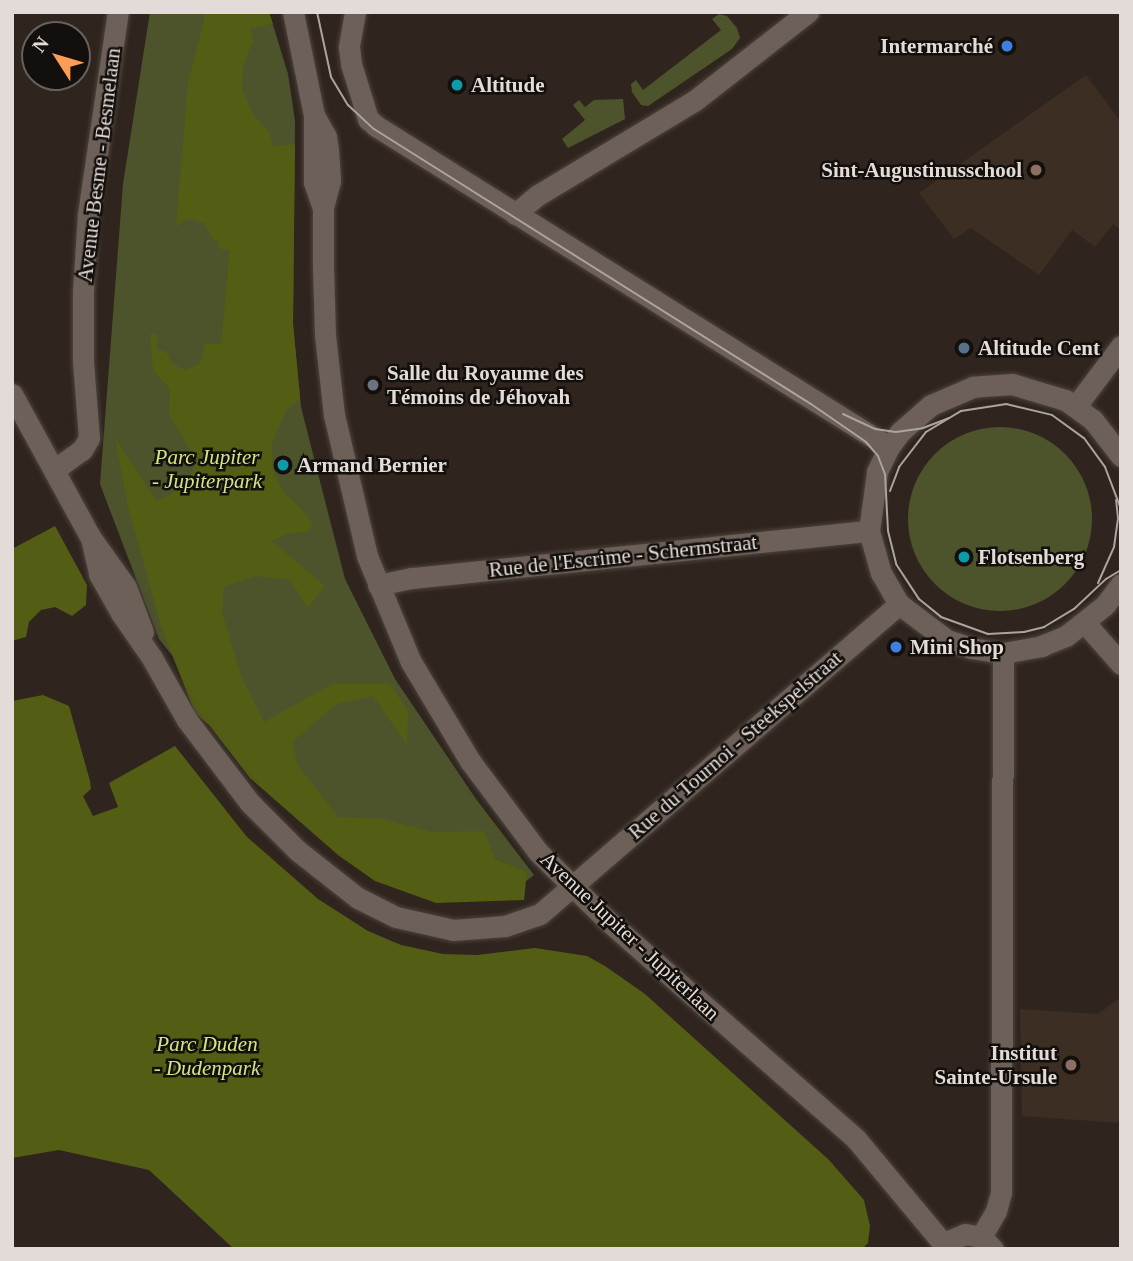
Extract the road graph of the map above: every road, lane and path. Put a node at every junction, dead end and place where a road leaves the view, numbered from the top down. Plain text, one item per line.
1 (118, 12) edge
2 (293, 12) edge
3 (355, 12) edge
4 (808, 12) edge
5 (515, 214) junction
6 (1121, 346) edge
7 (12, 394) edge
8 (1076, 406) junction
9 (889, 447) junction
10 (1121, 456) edge
11 (54, 470) junction
12 (869, 531) junction
13 (1121, 584) edge
14 (378, 585) junction
15 (899, 604) junction
16 (1085, 623) junction
17 (1003, 653) junction
18 (1121, 664) edge
19 (572, 886) junction
20 (987, 1243) edge
21 (944, 1247) edge

1 - 11 street, Avenue Besme - Besmelaan
2 - 14 street, Avenue Jupiter - Jupiterlaan
3 - 5 street
4 - 5 street
5 - 9 street
6 - 8 street
7 - 11 street, Rue du Tournoi - Steekspelstraat
8 - 9 street
8 - 10 street
9 - 12 street
11 - 19 street, Rue du Tournoi - Steekspelstraat
12 - 14 street, Rue de l'Escrime - Schermstraat
12 - 15 street
13 - 16 street
14 - 19 street, Avenue Jupiter - Jupiterlaan
15 - 17 street
15 - 19 street, Rue du Tournoi - Steekspelstraat
16 - 17 street
16 - 18 street
17 - 20 street
19 - 21 street, Avenue Jupiter - Jupiterlaan
20 - 21 street

